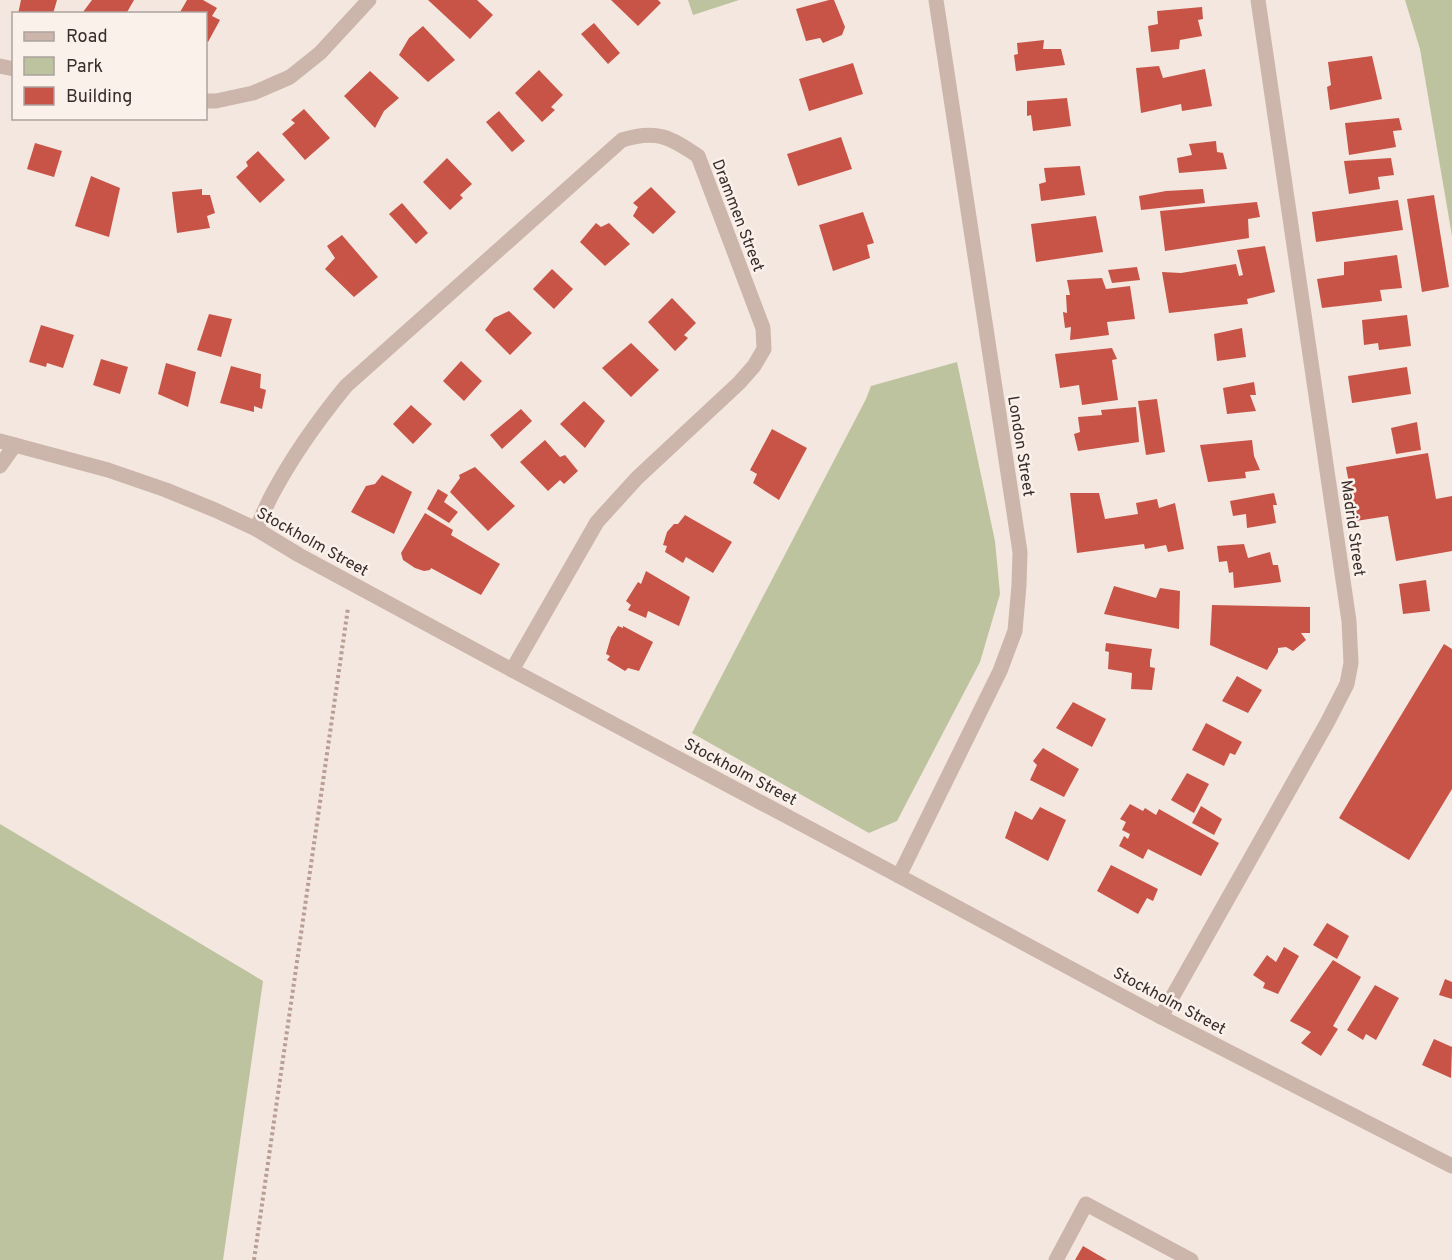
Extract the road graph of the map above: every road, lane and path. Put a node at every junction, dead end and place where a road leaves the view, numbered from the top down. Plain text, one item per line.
1 (369, 0) edge
2 (936, 0) edge
3 (1258, 0) edge
4 (207, 101) edge
5 (0, 441) edge
6 (15, 445) junction
7 (0, 466) edge
8 (256, 529) junction
9 (352, 583) junction
10 (512, 670) junction
11 (899, 876) junction
12 (1161, 1017) junction
13 (1452, 1167) edge
14 (254, 1260) edge
15 (1056, 1260) edge
16 (1191, 1260) edge

1 - 4 street
2 - 11 street, London Street
3 - 12 street, Madrid Street
5 - 6 street, Stockholm Street
6 - 7 street
6 - 8 street, Stockholm Street
8 - 9 street, Stockholm Street
8 - 10 street, Drammen Street
9 - 10 street, Stockholm Street
9 - 14 path
10 - 11 street, Stockholm Street
11 - 12 street, Stockholm Street
12 - 13 street, Stockholm Street
15 - 16 street

